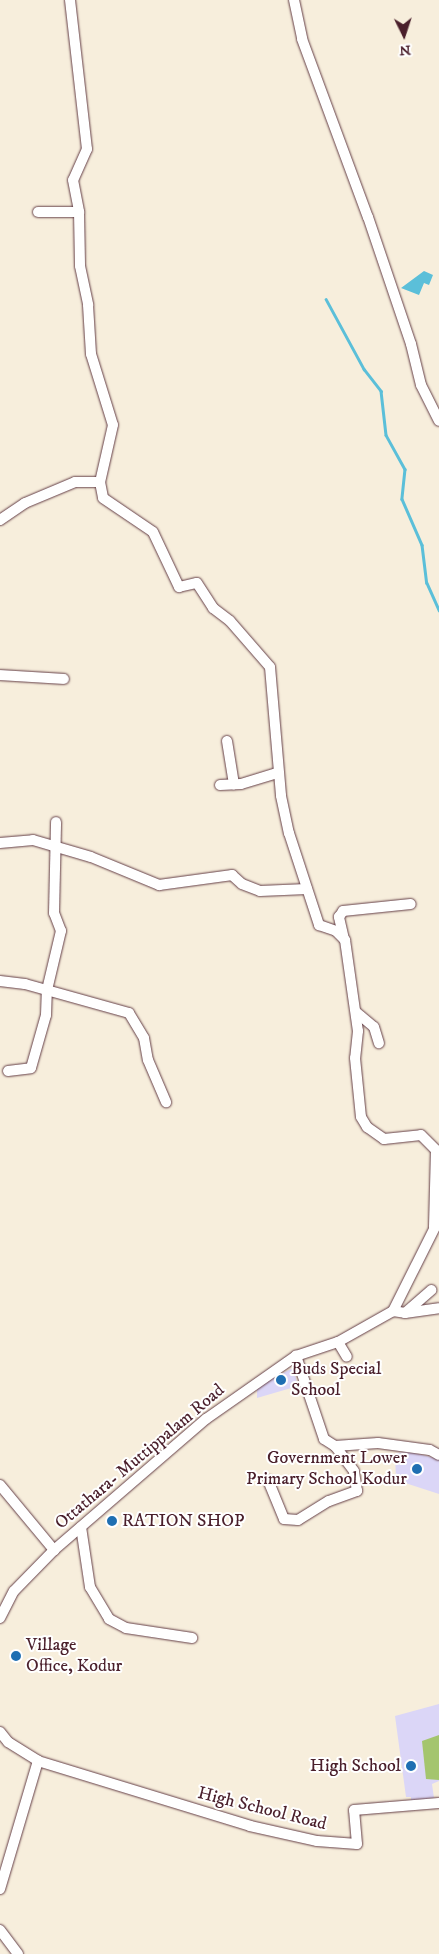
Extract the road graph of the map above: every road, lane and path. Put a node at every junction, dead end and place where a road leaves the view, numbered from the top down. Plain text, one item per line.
1 (70, 0) edge
2 (294, 0) edge
3 (38, 212) dead end
4 (79, 212) junction
5 (439, 421) edge
6 (100, 482) junction
7 (0, 520) edge
8 (0, 675) edge
9 (64, 679) dead end
10 (227, 741) dead end
11 (278, 773) junction
12 (234, 784) junction
13 (220, 785) dead end
14 (56, 822) dead end
15 (0, 843) edge
16 (56, 847) junction
17 (307, 889) junction
18 (411, 904) dead end
19 (345, 940) junction
20 (0, 981) edge
21 (47, 990) junction
22 (356, 1012) junction
23 (379, 1043) dead end
24 (8, 1071) dead end
25 (166, 1102) dead end
26 (436, 1224) edge
27 (430, 1290) dead end
28 (439, 1308) edge
29 (393, 1310) junction
30 (405, 1313) junction
31 (338, 1342) junction
32 (296, 1356) junction
33 (347, 1357) dead end
34 (335, 1446) junction
35 (439, 1455) edge
36 (268, 1480) dead end
37 (0, 1485) edge
38 (81, 1527) junction
39 (54, 1550) junction
40 (0, 1618) edge
41 (192, 1638) dead end
42 (0, 1732) edge
43 (38, 1761) junction
44 (439, 1802) edge
45 (0, 1889) edge
46 (0, 1930) edge
47 (18, 1954) edge

1 - 4 street
2 - 5 street
3 - 4 street
4 - 6 street
6 - 7 street
6 - 11 street
8 - 9 street
10 - 12 street
11 - 12 street
11 - 17 street
12 - 13 street
14 - 16 street
15 - 16 street
16 - 17 street
16 - 21 street
17 - 19 street
18 - 19 street
19 - 22 street
20 - 21 street
21 - 24 street
21 - 25 street
22 - 23 street
22 - 26 street
26 - 29 street
27 - 30 street
28 - 30 street
29 - 30 street
29 - 31 street, Ottathara- Muttippalam Road
31 - 32 street, Ottathara- Muttippalam Road
31 - 33 street
32 - 34 street
32 - 38 street, Ottathara- Muttippalam Road
34 - 35 street
34 - 36 street
37 - 39 street
38 - 39 street, Ottathara- Muttippalam Road
38 - 41 street
39 - 40 street, Ottathara- Muttippalam Road
42 - 43 street
43 - 44 street, High School Road
43 - 45 street
46 - 47 street

